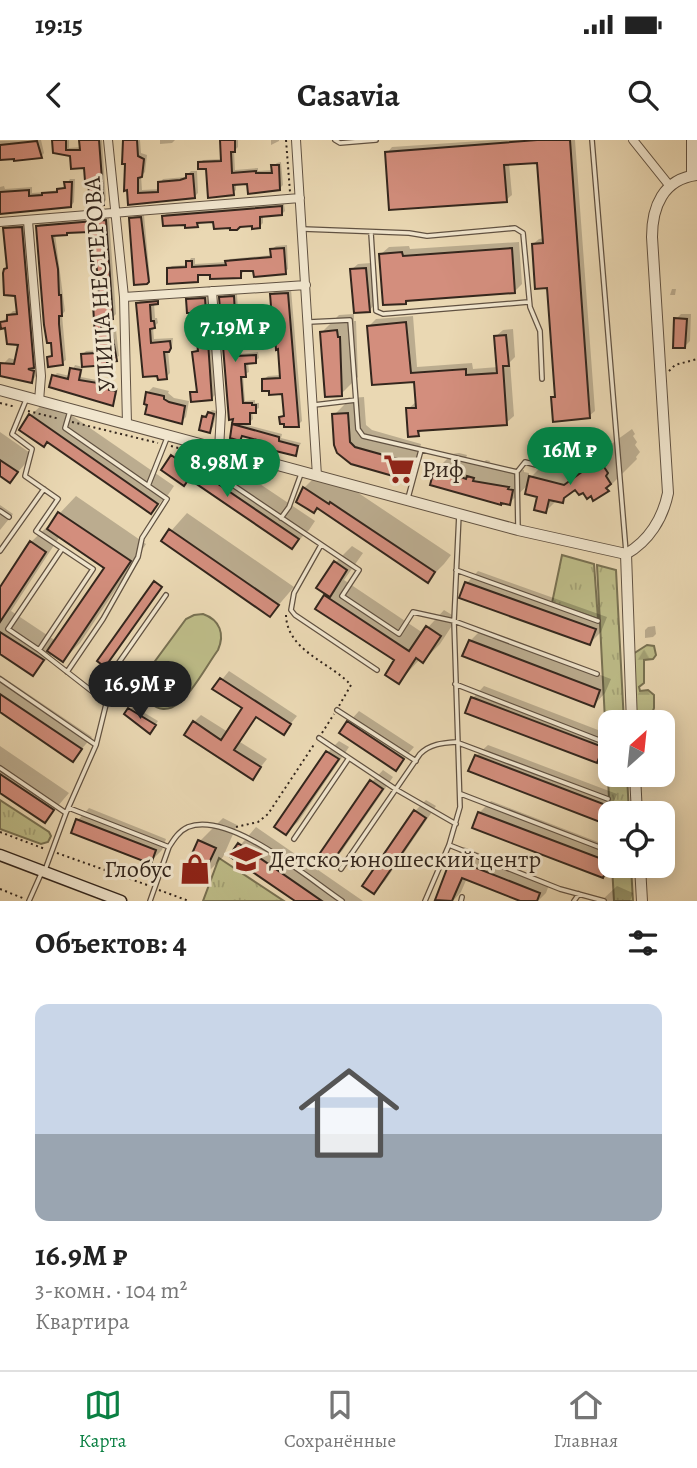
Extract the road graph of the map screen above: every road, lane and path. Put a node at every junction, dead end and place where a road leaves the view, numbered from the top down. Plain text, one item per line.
1 (108, 140) edge
2 (296, 140) edge
3 (335, 140) edge
4 (376, 140) edge
5 (592, 140) edge
6 (633, 140) edge
7 (692, 140) edge
8 (694, 175) edge
9 (669, 185) junction
10 (300, 198) junction
11 (117, 213) junction
12 (28, 221) junction
13 (0, 222) edge
14 (303, 229) junction
15 (371, 233) junction
16 (306, 285) junction
17 (212, 292) junction
18 (124, 297) junction
19 (529, 302) junction
20 (309, 322) junction
21 (697, 359) edge
22 (542, 379) dead end
23 (660, 383) junction
24 (0, 390) edge
25 (26, 397) junction
26 (356, 400) junction
27 (39, 401) junction
28 (0, 403) edge
29 (314, 405) junction
30 (22, 409) junction
31 (71, 409) junction
32 (67, 421) junction
33 (127, 425) junction
34 (166, 440) junction
35 (219, 450) junction
36 (421, 450) junction
37 (206, 451) junction
38 (555, 470) dead end
39 (302, 472) junction
40 (517, 472) junction
41 (317, 476) junction
42 (148, 486) junction
43 (44, 489) junction
44 (408, 500) junction
45 (0, 511) edge
46 (459, 514) junction
47 (9, 517) dead end
48 (281, 518) junction
49 (518, 530) junction
50 (321, 545) junction
51 (62, 549) junction
52 (0, 551) edge
53 (626, 554) junction
54 (456, 570) junction
55 (166, 595) dead end
56 (291, 604) junction
57 (454, 621) junction
58 (598, 621) dead end
59 (39, 650) junction
60 (377, 670) dead end
61 (67, 672) junction
62 (597, 674) dead end
63 (0, 679) edge
64 (455, 684) junction
65 (107, 703) junction
66 (337, 710) junction
67 (632, 710) edge
68 (319, 737) junction
69 (598, 740) edge
70 (456, 742) junction
71 (96, 745) junction
72 (349, 758) junction
73 (416, 761) junction
74 (0, 768) edge
75 (397, 790) junction
76 (461, 794) junction
77 (608, 799) dead end
78 (69, 808) junction
79 (66, 813) junction
80 (456, 824) junction
81 (228, 828) junction
82 (0, 832) edge
83 (294, 839) dead end
84 (449, 845) junction
85 (169, 846) junction
86 (598, 847) edge
87 (51, 851) junction
88 (0, 855) edge
89 (341, 869) dead end
90 (43, 872) junction
91 (641, 878) edge
92 (155, 888) junction
93 (0, 889) edge
94 (579, 894) junction
95 (30, 901) edge
96 (121, 901) edge
97 (150, 901) edge
98 (189, 901) edge
99 (342, 901) edge
100 (425, 901) edge
101 (573, 901) edge
102 (604, 901) edge
103 (642, 901) edge

1 - 11 street, УЛИЦА НЕСТЕРОВА
2 - 10 street
3 - 4 lane
5 - 53 lane
6 - 9 street
7 - 8 street
8 - 9 street
9 - 23 street
10 - 11 street
10 - 14 street
11 - 12 street
11 - 18 street, УЛИЦА НЕСТЕРОВА
12 - 13 street
12 - 27 street
14 - 15 lane
14 - 16 street
15 - 19 lane
15 - 19 lane
16 - 17 street
16 - 20 street
17 - 18 street
17 - 35 street
18 - 33 street, УЛИЦА НЕСТЕРОВА
19 - 22 lane
20 - 26 lane
20 - 29 street
21 - 23 path
23 - 53 street
24 - 25 street
25 - 27 street
25 - 30 lane
26 - 29 lane
26 - 36 lane
27 - 31 street
28 - 30 path
29 - 41 street
30 - 32 path
30 - 43 lane
31 - 32 lane
31 - 33 street
32 - 34 path
32 - 42 lane
33 - 34 street
34 - 37 street
34 - 37 path
34 - 42 lane
35 - 37 street
35 - 39 street
36 - 40 lane
36 - 44 lane
37 - 48 lane
38 - 40 lane
39 - 41 street
39 - 48 lane
40 - 49 lane
41 - 44 street
42 - 61 lane
43 - 51 lane
43 - 52 lane
44 - 46 street
45 - 47 lane
46 - 49 street
46 - 54 lane
48 - 50 lane
49 - 53 street
50 - 56 lane
50 - 57 lane
51 - 59 lane
51 - 59 lane
53 - 67 street
54 - 57 lane
54 - 58 lane
55 - 65 lane
56 - 60 lane
56 - 66 path
57 - 62 lane
57 - 64 lane
59 - 61 lane
61 - 65 lane
63 - 71 lane
64 - 69 lane
64 - 70 lane
65 - 71 lane
66 - 68 path
66 - 73 lane
68 - 72 lane
68 - 81 path
70 - 73 lane
70 - 76 lane
70 - 77 lane
71 - 78 lane
72 - 75 lane
72 - 83 lane
73 - 75 lane
74 - 79 lane
75 - 80 lane
75 - 89 lane
76 - 80 lane
76 - 86 lane
78 - 79 lane
78 - 85 lane
79 - 87 lane
80 - 84 lane
81 - 85 lane
81 - 99 lane
82 - 87 path
84 - 94 lane
84 - 100 lane
85 - 92 lane
87 - 90 lane
87 - 92 path
88 - 90 main road
90 - 95 lane
90 - 96 main road
91 - 103 street
92 - 97 lane
92 - 98 path
93 - 95 path
94 - 101 lane
94 - 102 lane

